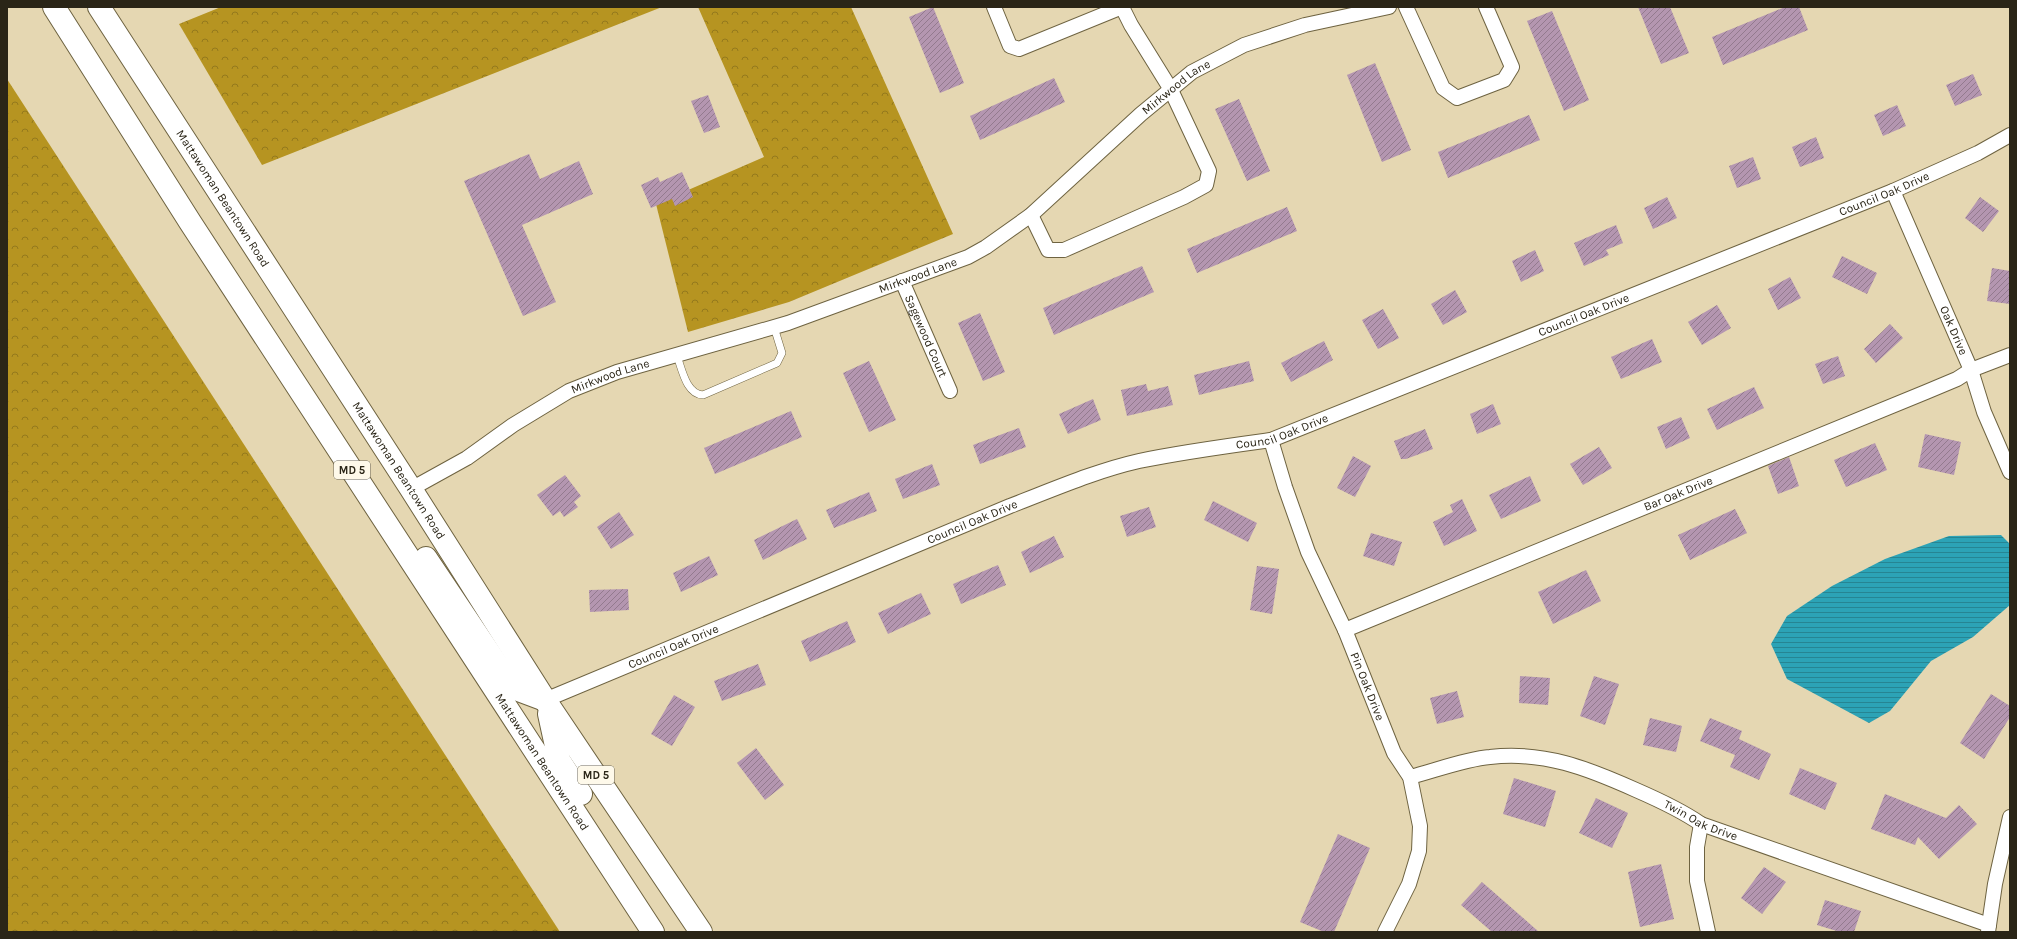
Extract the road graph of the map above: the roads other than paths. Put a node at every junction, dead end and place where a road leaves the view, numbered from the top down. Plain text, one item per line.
1 (54, 7) edge
2 (99, 7) edge
3 (994, 7) edge
4 (1122, 7) edge
5 (1388, 7) edge
6 (1406, 7) edge
7 (1486, 7) edge
8 (1372, 9) edge
9 (1170, 88) junction
10 (2010, 135) edge
11 (1893, 191) junction
12 (1031, 215) junction
13 (902, 281) junction
14 (774, 327) junction
15 (2010, 355) edge
16 (677, 356) junction
17 (1971, 370) junction
18 (950, 391) dead end
19 (312, 408) junction
20 (1271, 440) junction
21 (2010, 472) edge
22 (411, 489) junction
23 (1345, 630) junction
24 (545, 700) junction
25 (1410, 777) junction
26 (2010, 817) edge
27 (1701, 824) junction
28 (1989, 928) edge
29 (700, 931) edge
30 (653, 932) edge
31 (665, 932) edge
32 (1385, 932) edge
33 (1708, 932) edge

1 - 19 highway, Mattawoman Beantown Road / MD 5
2 - 22 highway, Mattawoman Beantown Road / MD 5
3 - 4 street
4 - 9 street
5 - 8 street, Mirkwood Lane
6 - 7 street
8 - 9 street, Mirkwood Lane
9 - 12 street, Mirkwood Lane
9 - 12 street
10 - 11 street, Council Oak Drive
11 - 17 street, Oak Drive
11 - 20 street, Council Oak Drive
12 - 13 street, Mirkwood Lane
13 - 14 street, Mirkwood Lane
13 - 18 street, Sagewood Court
14 - 16 street, Mirkwood Lane
14 - 16 lane
15 - 17 street, Bar Oak Drive
16 - 22 street, Mirkwood Lane
17 - 21 street, Oak Drive
17 - 23 street, Bar Oak Drive
19 - 24 highway
19 - 30 highway, Mattawoman Beantown Road / MD 5
20 - 23 street, Pin Oak Drive
20 - 24 street, Council Oak Drive
22 - 24 highway, Mattawoman Beantown Road / MD 5
23 - 25 street, Pin Oak Drive
24 - 29 highway, Mattawoman Beantown Road / MD 5
24 - 31 highway
25 - 27 street, Twin Oak Drive
25 - 32 street, Pin Oak Drive
26 - 28 street
27 - 28 street, Twin Oak Drive
27 - 33 street

